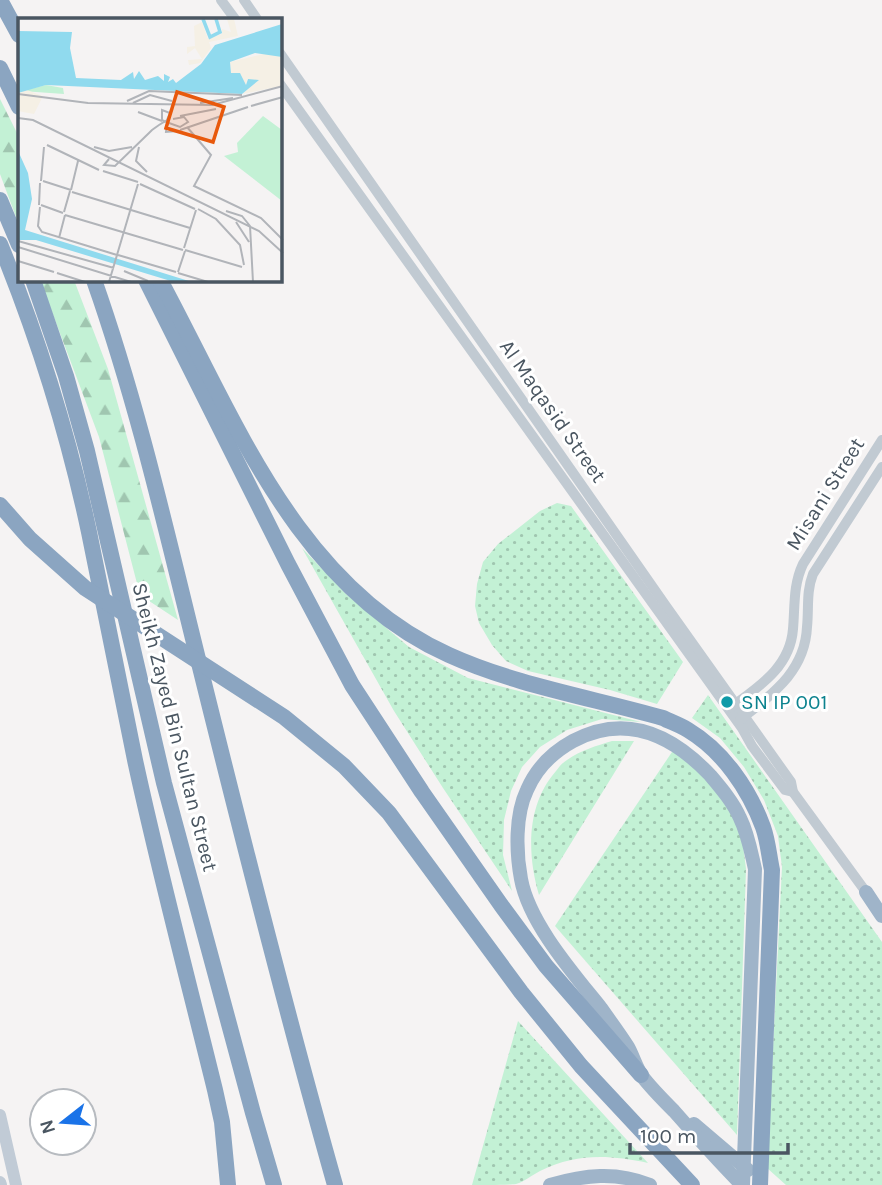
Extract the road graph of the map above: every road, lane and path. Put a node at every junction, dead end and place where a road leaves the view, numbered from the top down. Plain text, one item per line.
1 (0, 0) edge
2 (221, 0) edge
3 (244, 0) edge
4 (234, 18) edge
5 (256, 18) edge
6 (18, 33) edge
7 (282, 55) edge
8 (0, 68) edge
9 (282, 87) edge
10 (18, 105) edge
11 (0, 200) edge
12 (18, 243) edge
13 (0, 244) edge
14 (34, 282) edge
15 (95, 282) edge
16 (147, 282) edge
17 (161, 282) edge
18 (882, 440) edge
19 (882, 467) edge
20 (0, 505) edge
21 (663, 609) junction
22 (732, 707) junction
23 (741, 719) junction
24 (866, 892) joint
25 (882, 916) edge
26 (641, 1074) junction
27 (0, 1115) edge
28 (722, 1156) junction
29 (688, 1180) edge
30 (16, 1185) edge
31 (228, 1185) edge
32 (274, 1185) edge
33 (335, 1185) edge
34 (550, 1185) edge
35 (650, 1185) edge
36 (743, 1185) edge
37 (762, 1185) edge

1 - 6 highway
2 - 4 street
3 - 5 street
7 - 21 street, Al Maqasid Street
8 - 10 highway
9 - 21 street, Al Maqasid Street
11 - 12 highway
13 - 31 highway
14 - 32 highway, Sheikh Zayed Bin Sultan Street
15 - 33 highway, Sheikh Zayed Bin Sultan Street
16 - 26 highway
17 - 37 highway
18 - 22 street, Misani Street
19 - 23 street, Misani Street
20 - 29 highway
21 - 22 street, Al Maqasid Street
22 - 23 street, Al Maqasid Street
23 - 24 street, Al Maqasid Street
24 - 25 highway
26 - 28 highway
26 - 36 highway
27 - 30 main road
28 - 36 highway
28 - 37 highway
34 - 35 highway

